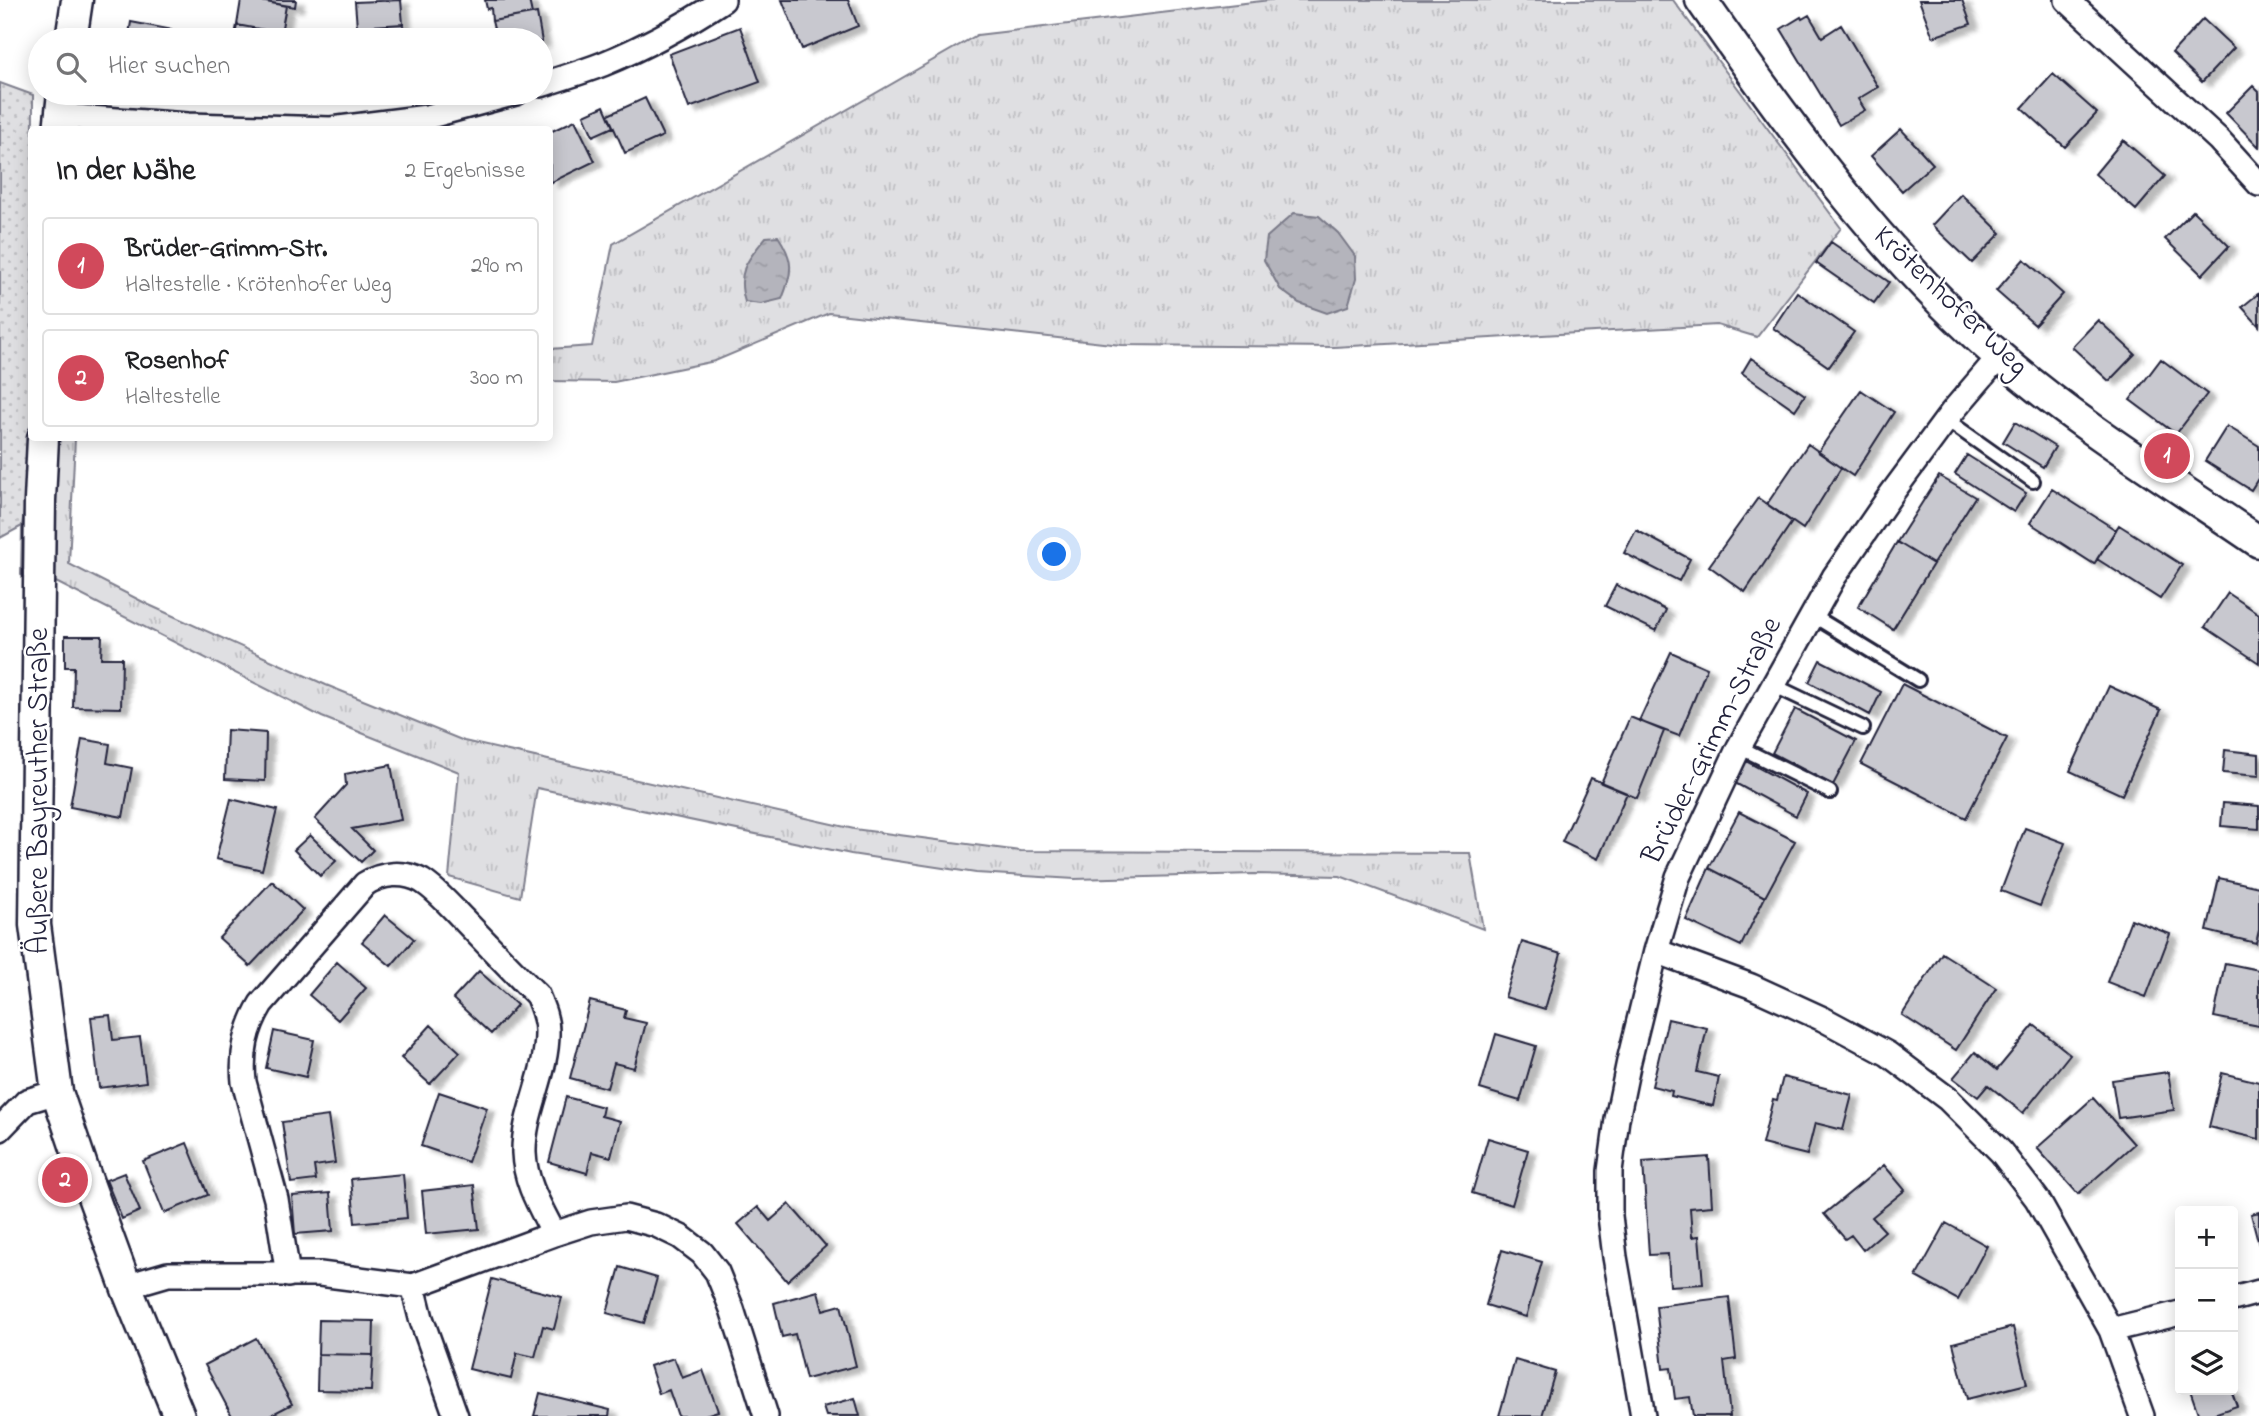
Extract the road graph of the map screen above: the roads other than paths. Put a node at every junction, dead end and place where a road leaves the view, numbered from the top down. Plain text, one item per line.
1 (77, 0) edge
2 (723, 0) edge
3 (1701, 0) edge
4 (2067, 0) edge
5 (73, 28) edge
6 (553, 81) edge
7 (472, 105) edge
8 (61, 113) edge
9 (224, 126) edge
10 (355, 126) edge
11 (2259, 184) edge
12 (1999, 357) junction
13 (1947, 420) junction
14 (43, 441) edge
15 (2034, 481) dead end
16 (2259, 542) edge
17 (1812, 615) junction
18 (1918, 680) dead end
19 (1773, 685) junction
20 (1863, 728) dead end
21 (1738, 747) junction
22 (1830, 792) dead end
23 (1656, 951) junction
24 (57, 1092) junction
25 (0, 1129) edge
26 (554, 1234) junction
27 (288, 1275) junction
28 (412, 1286) junction
29 (127, 1289) junction
30 (2259, 1292) edge
31 (2238, 1298) edge
32 (2175, 1313) edge
33 (2111, 1330) junction
34 (179, 1416) edge
35 (456, 1416) edge
36 (765, 1416) edge
37 (1643, 1416) edge
38 (2142, 1416) edge

1 - 5 street
2 - 6 street
3 - 12 street, Krötenhofer Weg
4 - 11 street
7 - 10 street
8 - 9 street
12 - 13 street, Brüder-Grimm-Straße
12 - 16 street, Krötenhofer Weg
13 - 15 lane
13 - 17 street, Brüder-Grimm-Straße
14 - 24 street, Äußere Bayreuther Straße
17 - 18 lane
17 - 19 street, Brüder-Grimm-Straße
19 - 20 lane
19 - 21 street, Brüder-Grimm-Straße
21 - 22 lane
21 - 23 street, Brüder-Grimm-Straße
23 - 33 street
23 - 37 street, Brüder-Grimm-Straße
24 - 25 street
24 - 29 street, Äußere Bayreuther Straße
26 - 27 street
26 - 28 street
26 - 36 street
27 - 28 street
27 - 29 street
28 - 35 street
29 - 34 street, Äußere Bayreuther Straße
30 - 31 street
32 - 33 street
33 - 38 street

